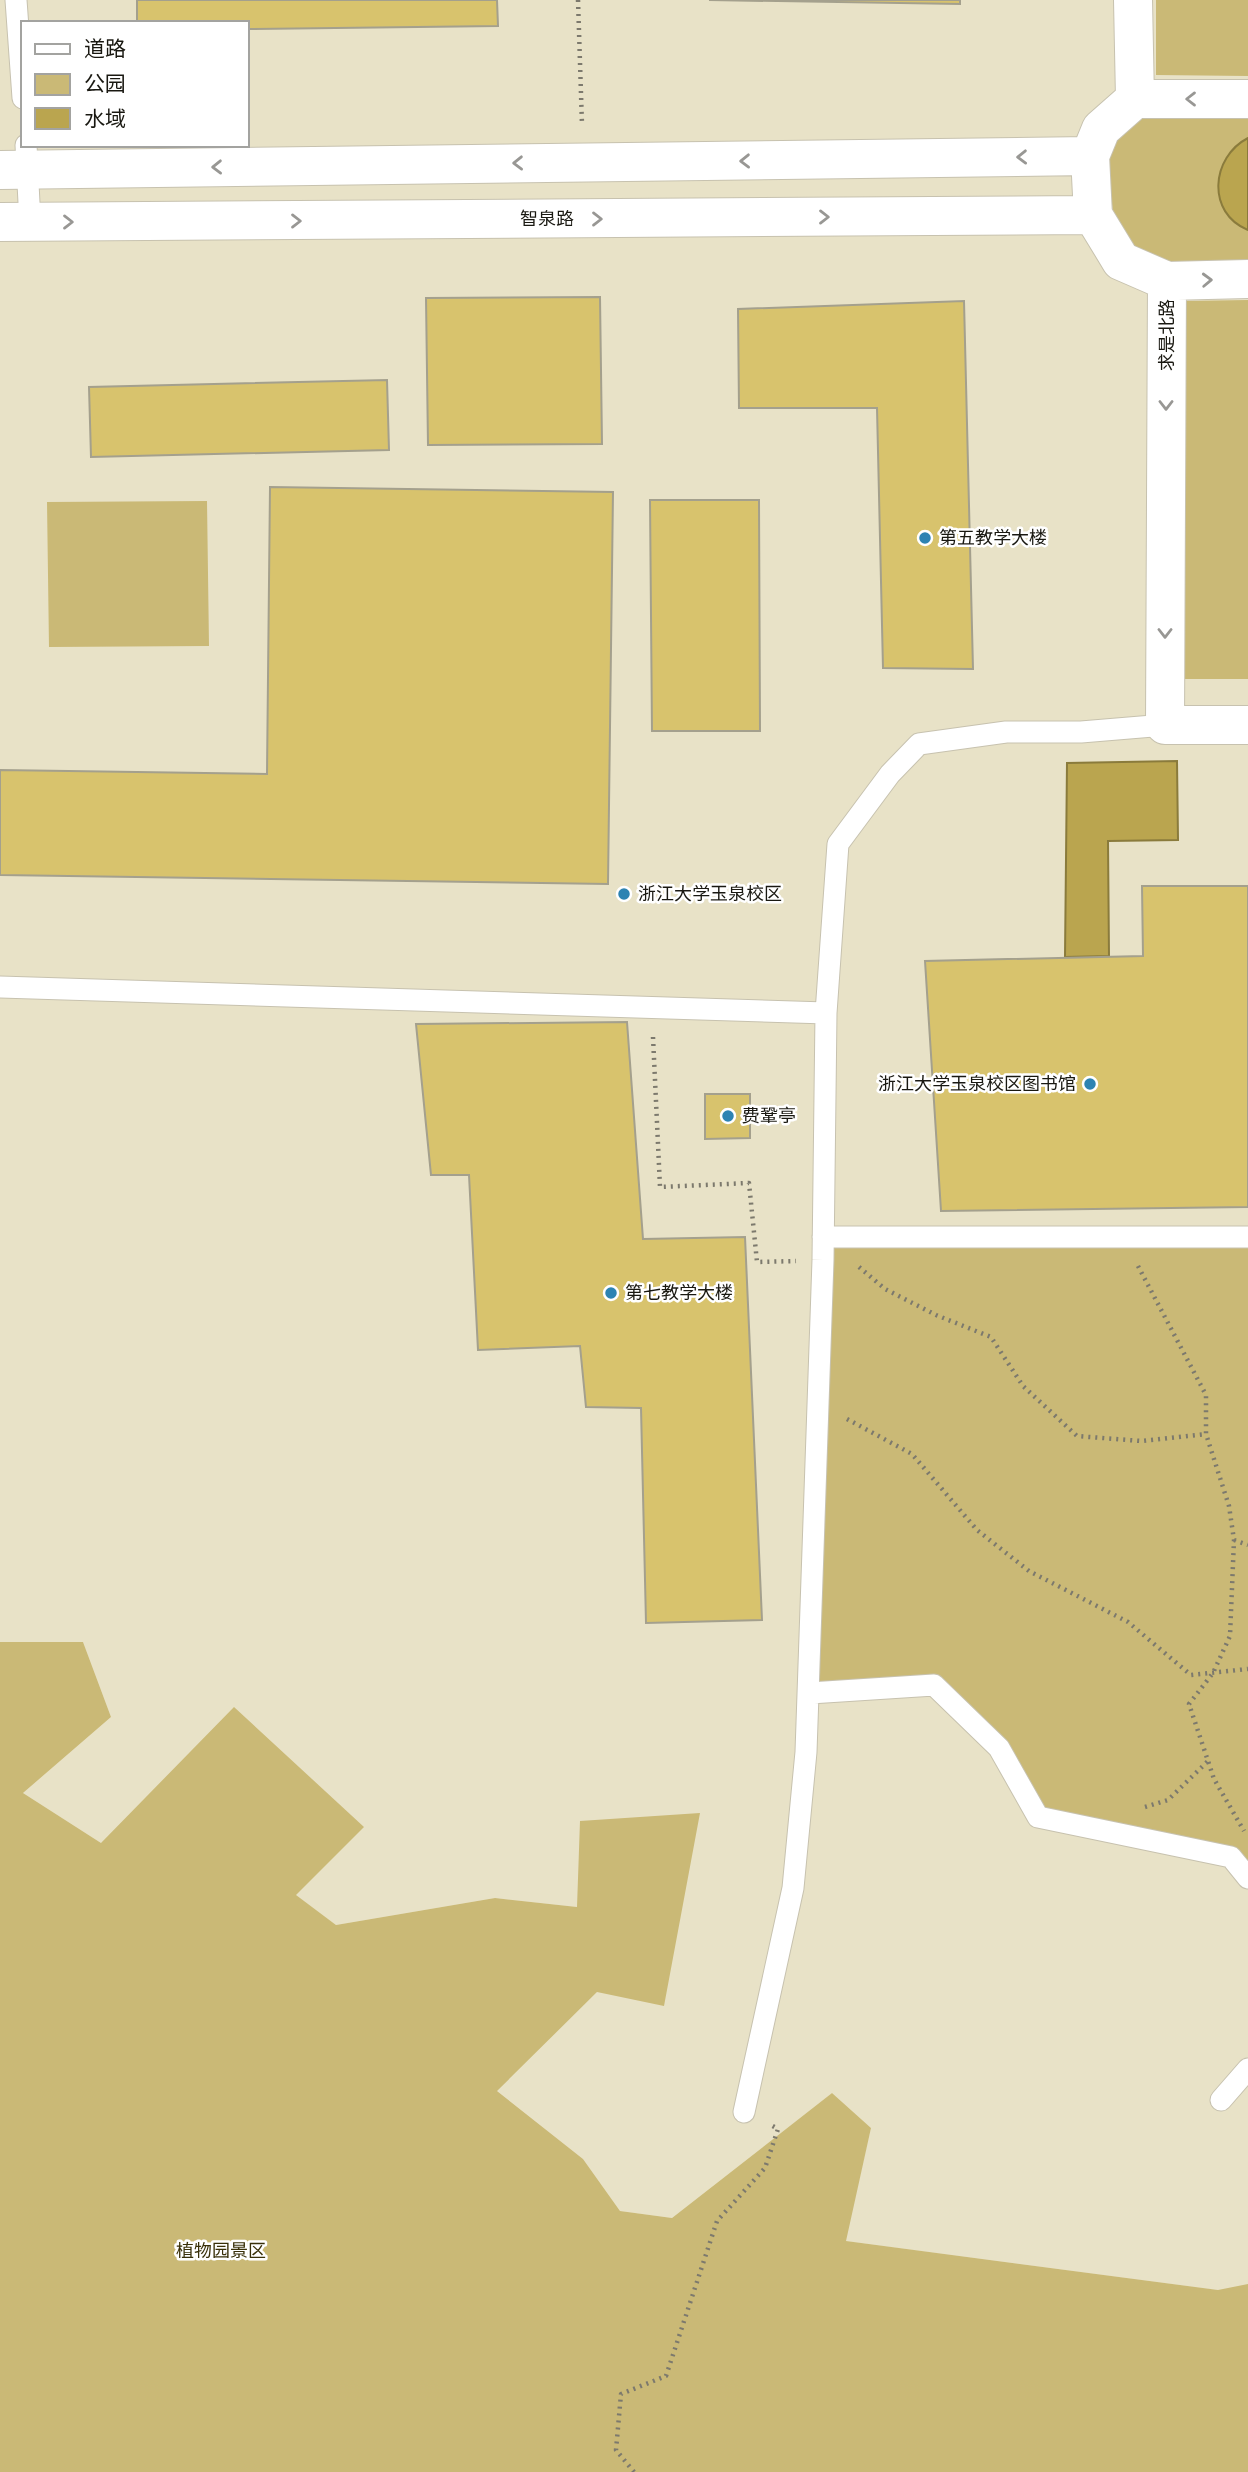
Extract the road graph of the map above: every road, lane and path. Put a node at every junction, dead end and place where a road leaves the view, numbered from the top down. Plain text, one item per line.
1 (16, 0) edge
2 (578, 0) edge
3 (1133, 0) edge
4 (21, 70) edge
5 (1135, 99) junction
6 (1248, 99) edge
7 (1090, 156) junction
8 (18, 162) edge
9 (583, 163) junction
10 (1093, 215) junction
11 (15, 222) edge
12 (1248, 279) edge
13 (1167, 281) junction
14 (1165, 725) junction
15 (1248, 725) edge
16 (0, 987) edge
17 (651, 1008) junction
18 (826, 1013) junction
19 (823, 1237) junction
20 (1123, 1237) junction
21 (1248, 1237) edge
22 (757, 1262) dead end
23 (818, 1404) junction
24 (1206, 1434) junction
25 (1234, 1540) junction
26 (1248, 1545) edge
27 (1248, 1669) edge
28 (1213, 1673) junction
29 (810, 1693) junction
30 (1208, 1761) junction
31 (1134, 1811) dead end
32 (1248, 1837) edge
33 (1248, 1878) edge
34 (1248, 2069) edge
35 (1221, 2100) dead end
36 (744, 2112) dead end
37 (778, 2129) dead end
38 (634, 2472) edge

1 - 4 lane
2 - 9 path
3 - 5 street
6 -> 5 street
5 - 7 street, 求是北路
7 -> 9 street
7 - 10 street, 求是北路
9 -> 8 street
8 - 11 lane
11 -> 10 street, 智泉路
10 - 13 street, 求是北路
13 -> 12 street
13 -> 14 street, 求是北路
14 - 15 street
14 - 18 lane
16 - 17 lane
17 - 18 lane
17 - 22 path
18 - 19 lane
19 - 20 lane
19 - 23 lane
19 - 24 path
20 - 21 lane
20 - 24 path
23 - 28 path
23 - 29 lane
24 - 25 path
25 - 26 path
25 - 28 path
27 - 28 path
28 - 30 path
29 - 33 lane
29 - 36 lane
30 - 31 path
30 - 32 path
34 - 35 lane
37 - 38 path

